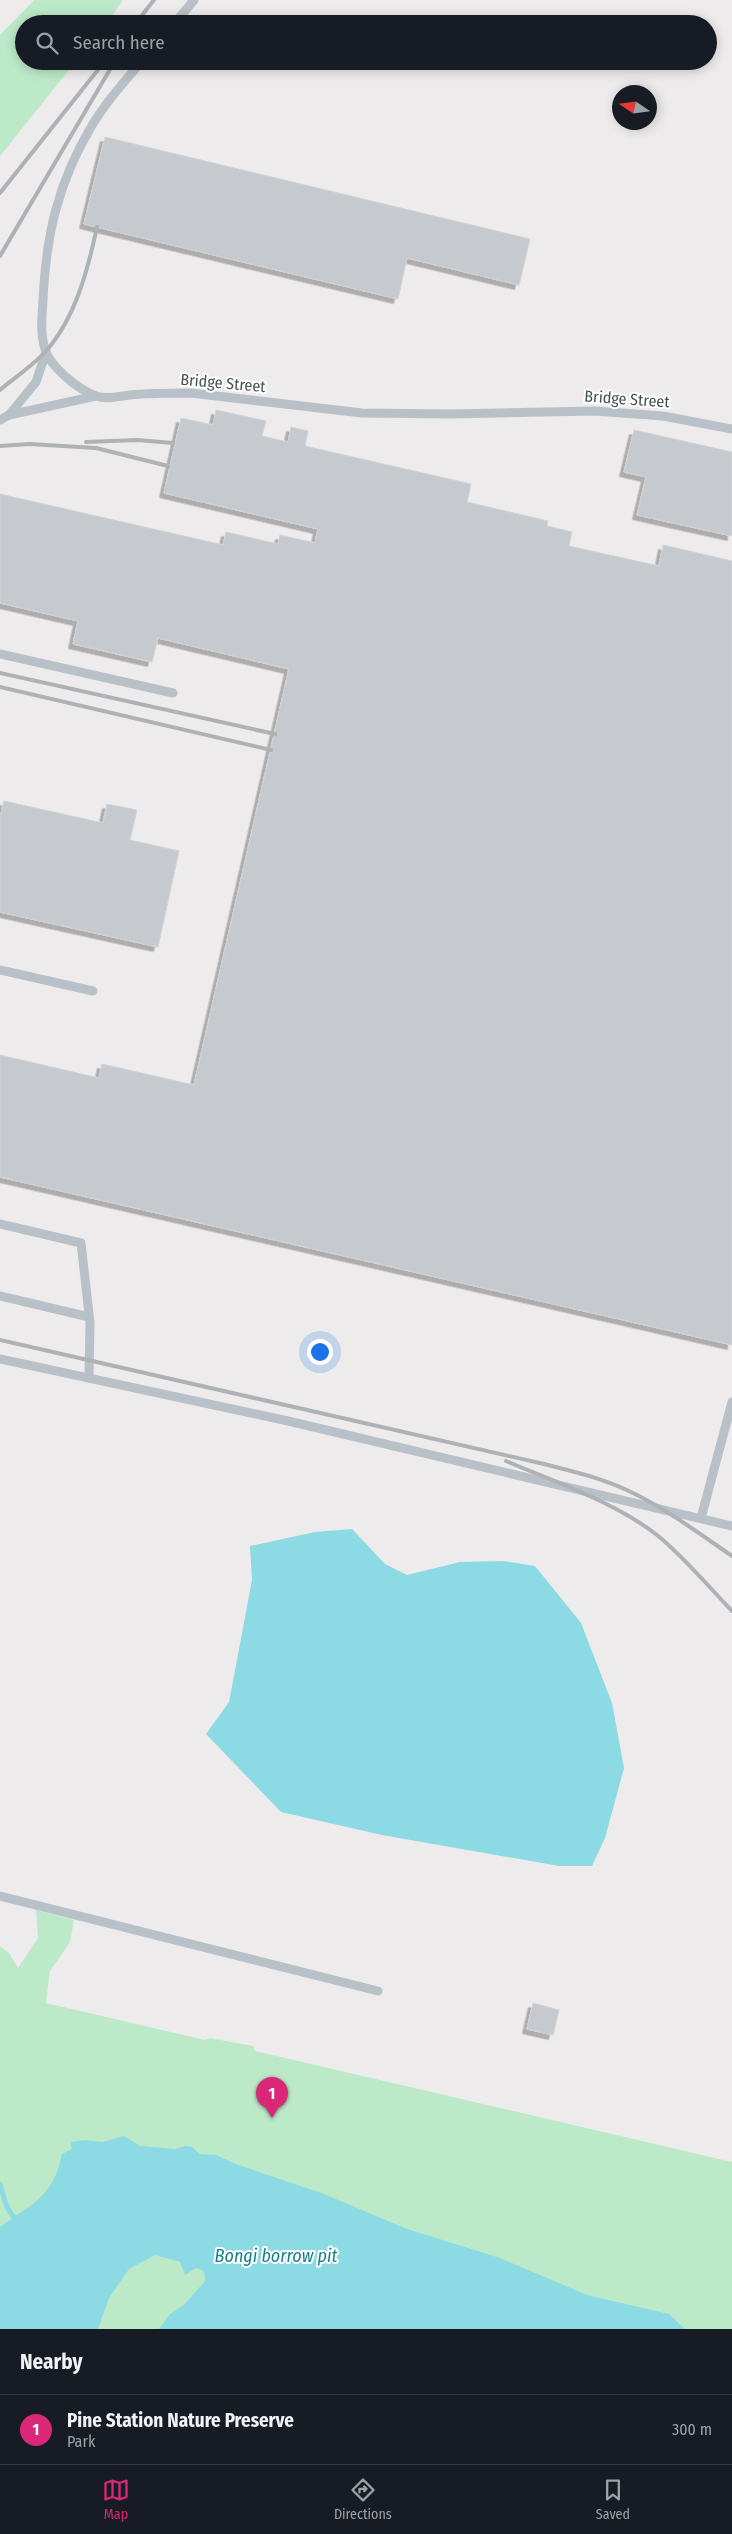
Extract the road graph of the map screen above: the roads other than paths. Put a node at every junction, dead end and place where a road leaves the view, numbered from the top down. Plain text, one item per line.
1 (194, 0) edge
2 (182, 15) edge
3 (135, 70) edge
4 (46, 352) junction
5 (96, 396) junction
6 (9, 415) junction
7 (0, 420) edge
8 (732, 429) edge
9 (0, 654) edge
10 (173, 693) dead end
11 (0, 970) edge
12 (93, 990) dead end
13 (0, 1224) edge
14 (0, 1296) edge
15 (89, 1317) junction
16 (0, 1359) edge
17 (89, 1378) junction
18 (732, 1402) edge
19 (701, 1518) junction
20 (732, 1526) edge
21 (0, 1896) edge
22 (378, 1990) dead end

1 - 2 lane
3 - 4 lane
4 - 5 lane
4 - 6 lane
5 - 6 lane, Bridge Street
5 - 8 lane, Bridge Street
6 - 7 lane
9 - 10 lane
11 - 12 lane
13 - 15 lane
14 - 15 lane
15 - 17 lane
16 - 17 lane
17 - 19 lane
18 - 19 lane
19 - 20 lane
21 - 22 lane

